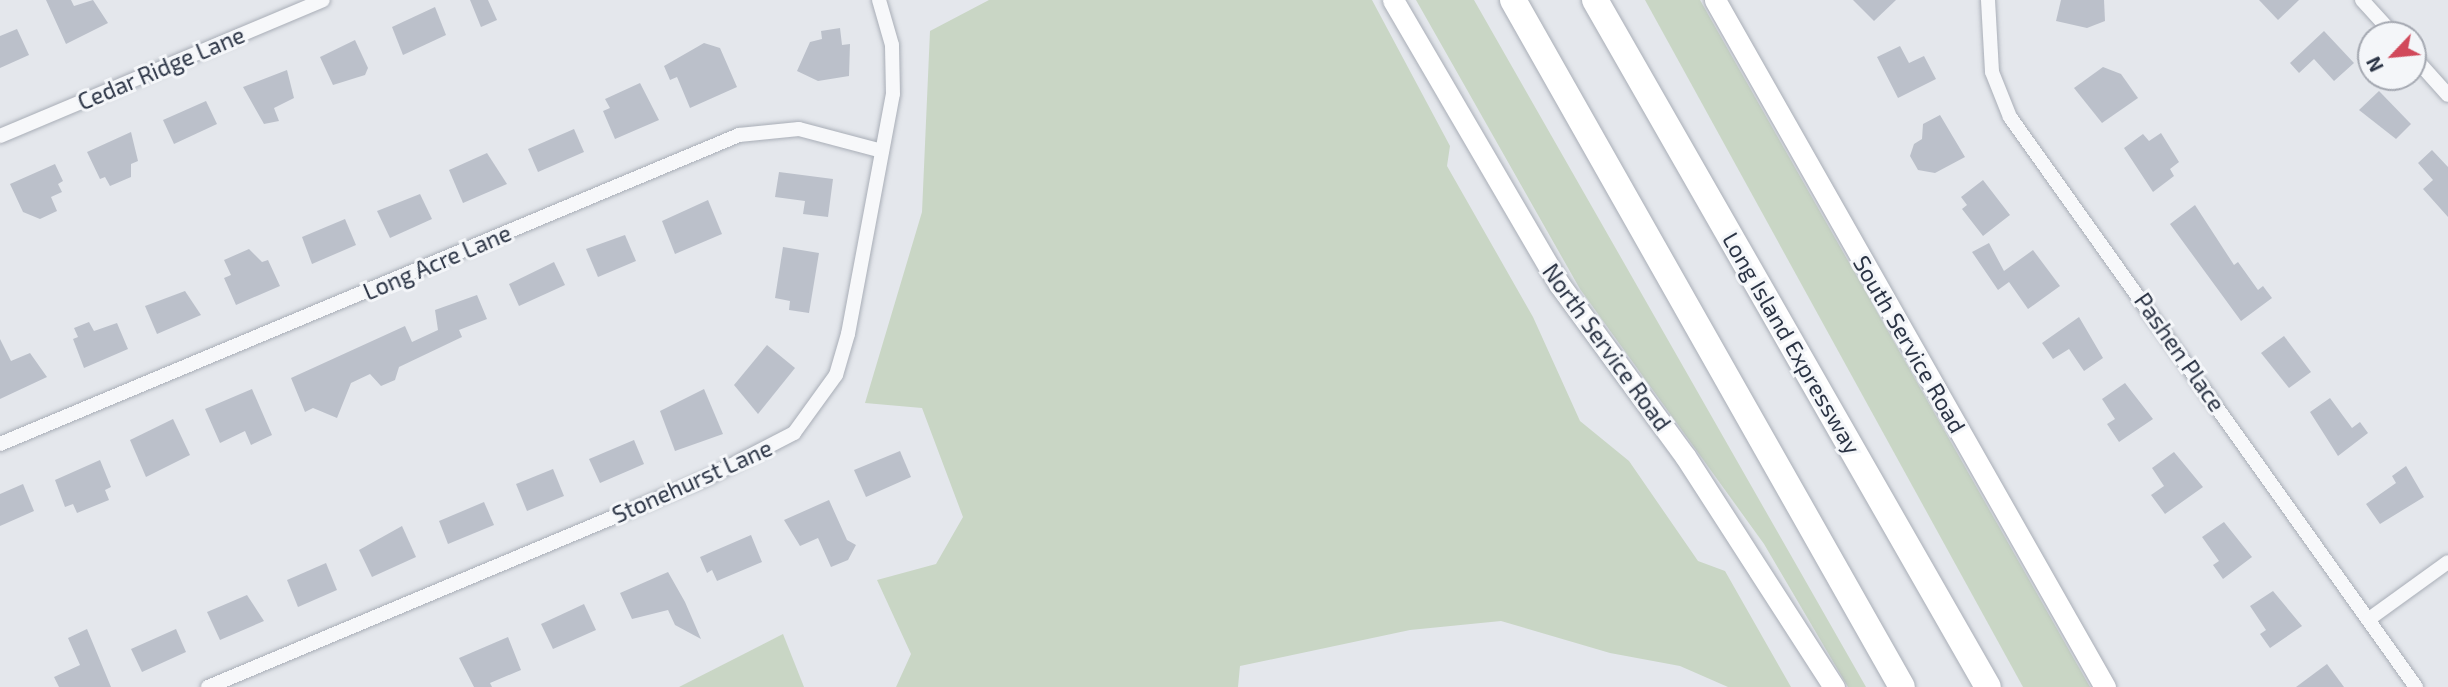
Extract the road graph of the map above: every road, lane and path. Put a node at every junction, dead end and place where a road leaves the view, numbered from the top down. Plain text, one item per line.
1 (323, 0) edge
2 (879, 0) edge
3 (1393, 0) edge
4 (1513, 0) edge
5 (1595, 0) edge
6 (1602, 0) edge
7 (1715, 0) edge
8 (1988, 0) edge
9 (2362, 0) edge
10 (2381, 21) edge
11 (1616, 38) junction
12 (2427, 72) edge
13 (2448, 95) edge
14 (0, 135) edge
15 (881, 151) junction
16 (0, 444) edge
17 (2448, 562) edge
18 (2370, 618) junction
19 (208, 687) edge
20 (1834, 687) edge
21 (1902, 687) edge
22 (1988, 687) edge
23 (2105, 687) edge
24 (2416, 687) edge

1 - 14 street, Cedar Ridge Lane
2 - 15 street, Stonehurst Lane
3 - 20 main road, North Service Road
4 - 21 highway
5 - 11 highway, Long Island Expressway
6 - 11 highway
7 - 23 main road, South Service Road
8 - 18 street, Pashen Place
9 - 10 street
11 - 22 highway, Long Island Expressway
12 - 13 street
15 - 16 street, Long Acre Lane
15 - 19 street, Stonehurst Lane
17 - 18 street
18 - 24 street, Pashen Place

